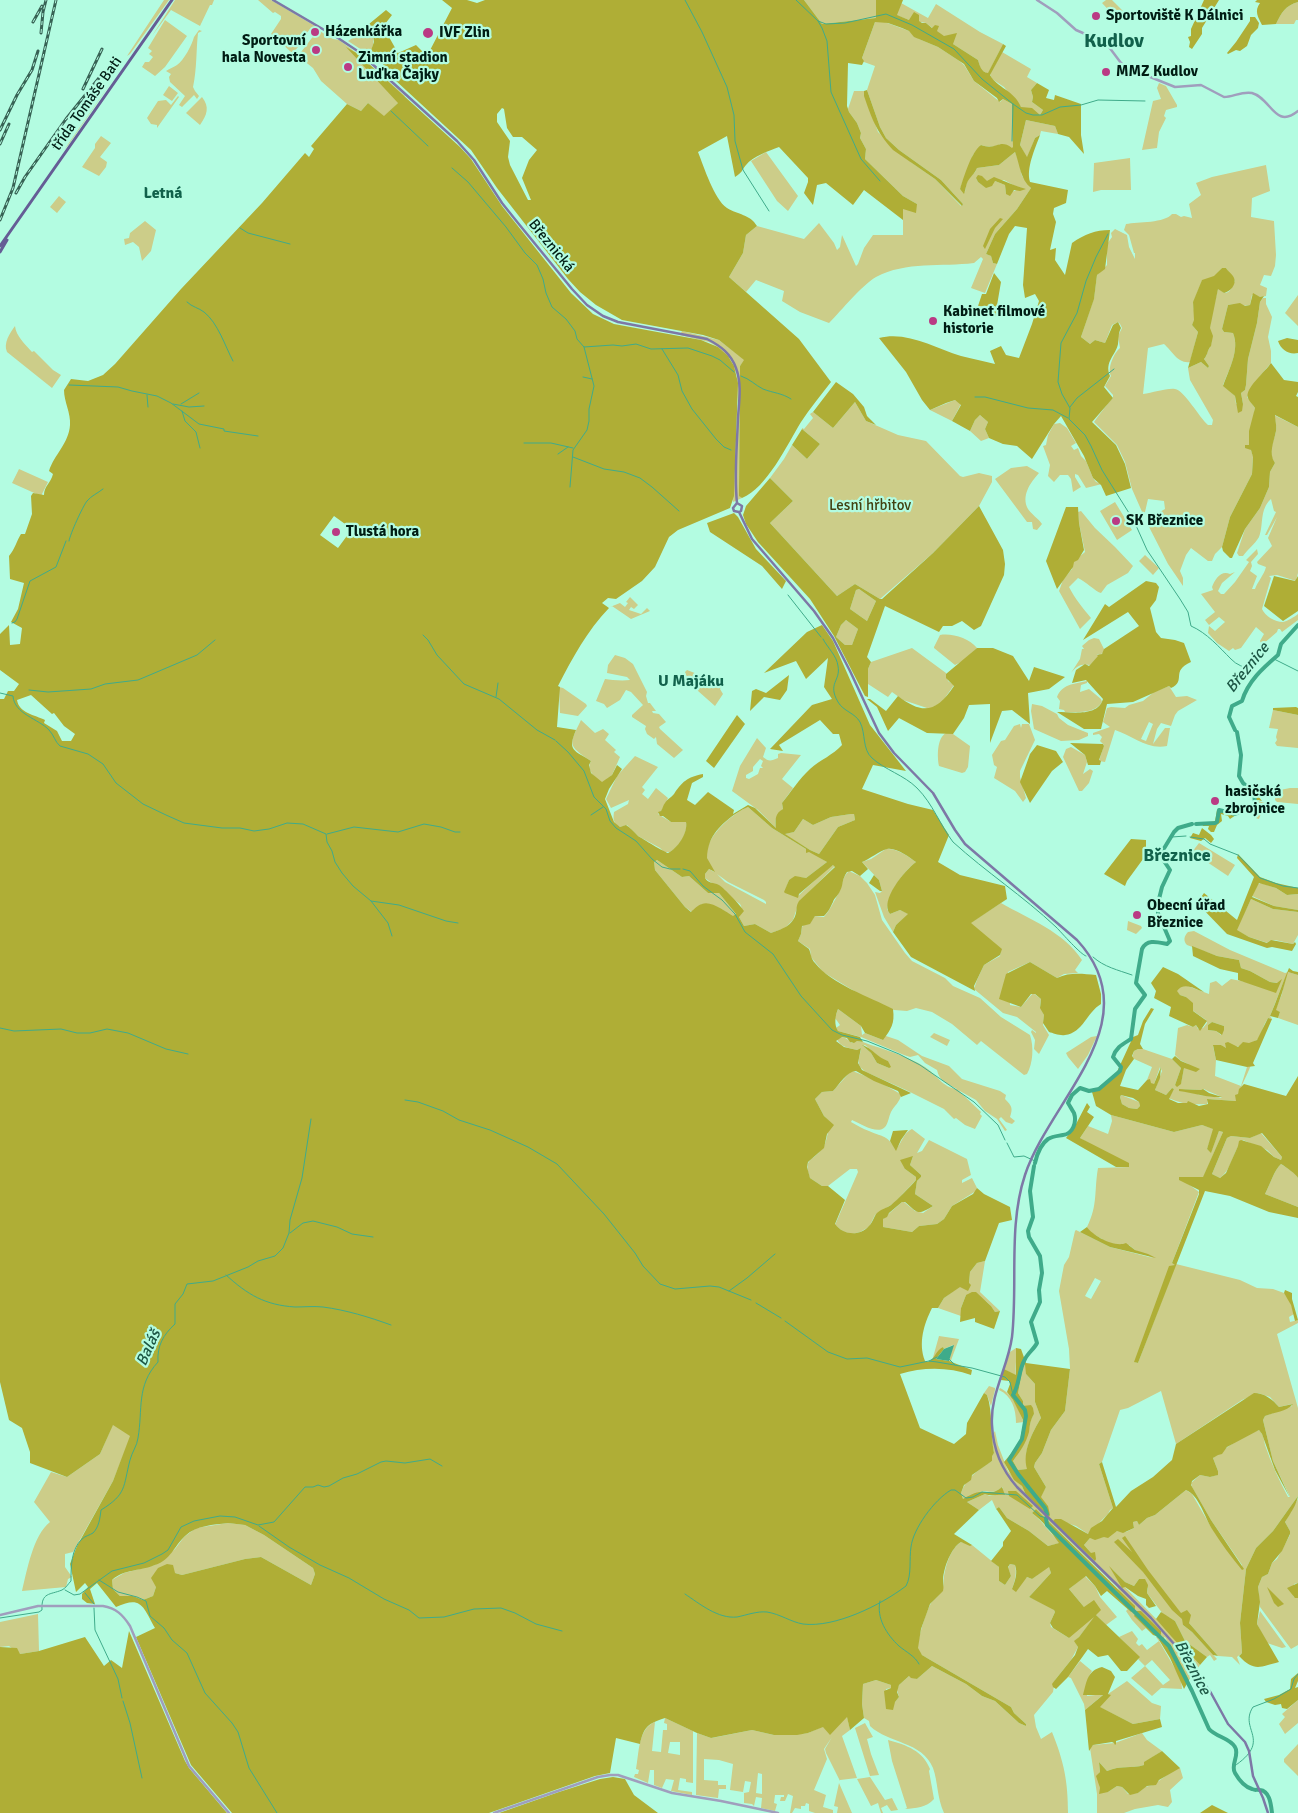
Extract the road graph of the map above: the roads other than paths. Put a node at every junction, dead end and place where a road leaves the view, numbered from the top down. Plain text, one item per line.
1 (172, 0) edge
2 (274, 0) edge
3 (1037, 0) edge
4 (1298, 111) edge
5 (20, 220) junction
6 (0, 246) edge
7 (0, 252) edge
8 (737, 503) junction
9 (739, 512) junction
10 (0, 1615) edge
11 (229, 1813) edge
12 (494, 1813) edge
13 (778, 1813) edge
14 (1268, 1813) edge

1 - 5 main road, třída Tomáše Bati
2 - 8 main road, Březnická
3 - 4 street
5 - 6 main road, třída Tomáše Bati
5 - 7 main road, třída Tomáše Bati
8 - 9 main road, Březnická
8 - 9 main road, Březnická
9 - 14 main road
10 - 11 street
12 - 13 street

